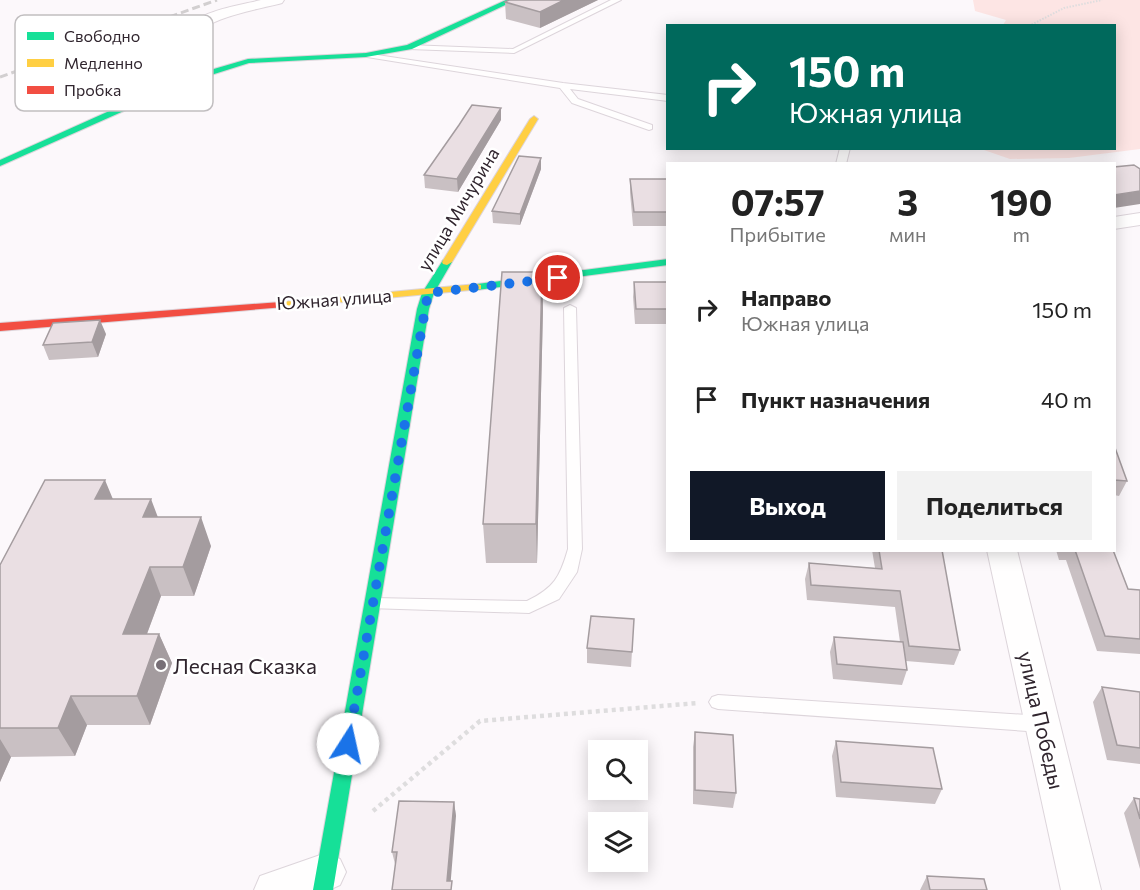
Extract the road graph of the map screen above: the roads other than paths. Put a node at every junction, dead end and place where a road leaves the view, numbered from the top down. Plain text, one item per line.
1 (277, 0) edge
2 (512, 0) edge
3 (617, 0) edge
4 (213, 17) edge
5 (409, 47) junction
6 (366, 55) junction
7 (213, 72) edge
8 (563, 86) junction
9 (666, 98) edge
10 (117, 111) edge
11 (534, 119) dead end
12 (650, 127) dead end
13 (0, 163) edge
14 (1140, 219) edge
15 (1116, 224) edge
16 (666, 262) edge
17 (428, 293) junction
18 (570, 308) dead end
19 (0, 327) edge
20 (1002, 552) edge
21 (372, 604) junction
22 (718, 702) road end
23 (1042, 724) junction
24 (327, 869) edge
25 (274, 890) edge
26 (1081, 890) edge

1 - 4 street
2 - 5 street
3 - 5 lane
5 - 6 street
6 - 7 street
6 - 8 lane
8 - 9 lane
8 - 12 lane
10 - 13 street
11 - 17 street, улица Мичурина
14 - 15 street
16 - 17 street, Южная улица
17 - 19 street, Южная улица
17 - 21 street, улица Мичурина
18 - 21 lane
20 - 23 street, улица Победы
21 - 24 street, улица Мичурина
22 - 23 lane
23 - 26 street, улица Победы
24 - 25 street

